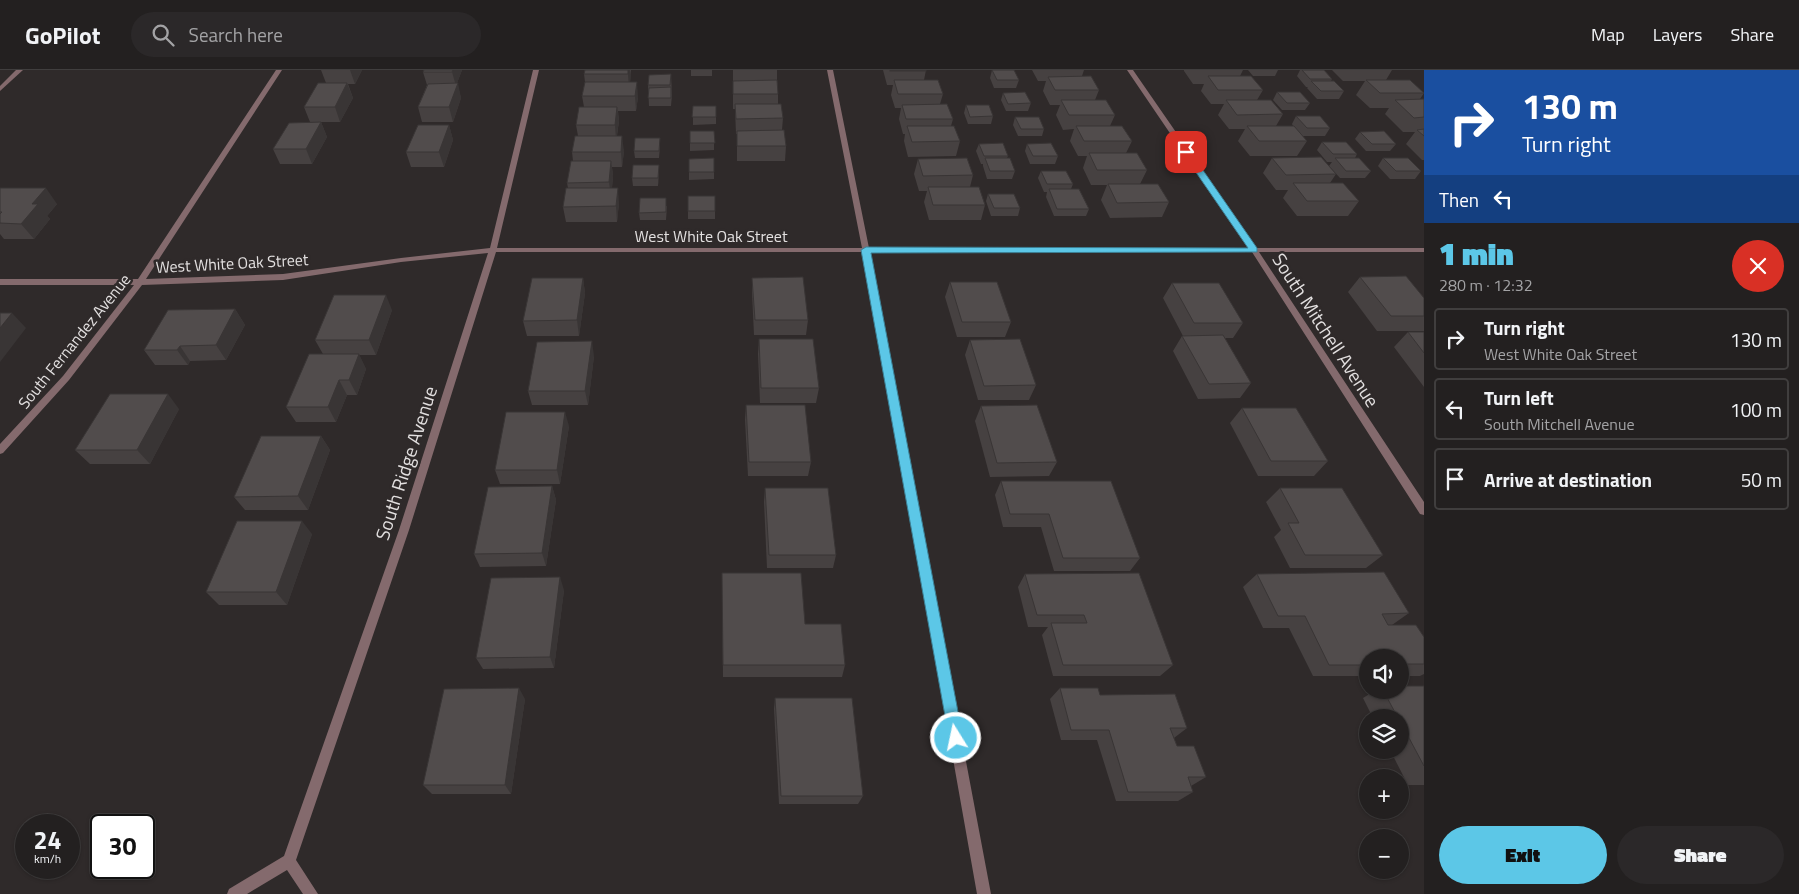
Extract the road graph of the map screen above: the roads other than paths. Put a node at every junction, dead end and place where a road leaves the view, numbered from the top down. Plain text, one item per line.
1 (20, 70) edge
2 (279, 70) edge
3 (536, 70) edge
4 (830, 70) edge
5 (1130, 70) edge
6 (0, 89) edge
7 (493, 250) junction
8 (866, 250) junction
9 (1254, 250) junction
10 (1424, 250) edge
11 (0, 282) edge
12 (140, 282) junction
13 (0, 450) edge
14 (1424, 511) edge
15 (289, 861) junction
16 (234, 894) edge
17 (310, 894) edge
18 (984, 894) edge

1 - 6 street
2 - 12 street, South Fernandez Avenue
3 - 7 street, South Ridge Avenue
4 - 8 street
5 - 9 street, South Mitchell Avenue
7 - 8 street, West White Oak Street
7 - 12 street, West White Oak Street
7 - 15 street, South Ridge Avenue
8 - 9 street, West White Oak Street
8 - 18 street
9 - 10 street, West White Oak Street
9 - 14 street, South Mitchell Avenue
11 - 12 street, West White Oak Street
12 - 13 street, South Fernandez Avenue
15 - 16 street
15 - 17 street

